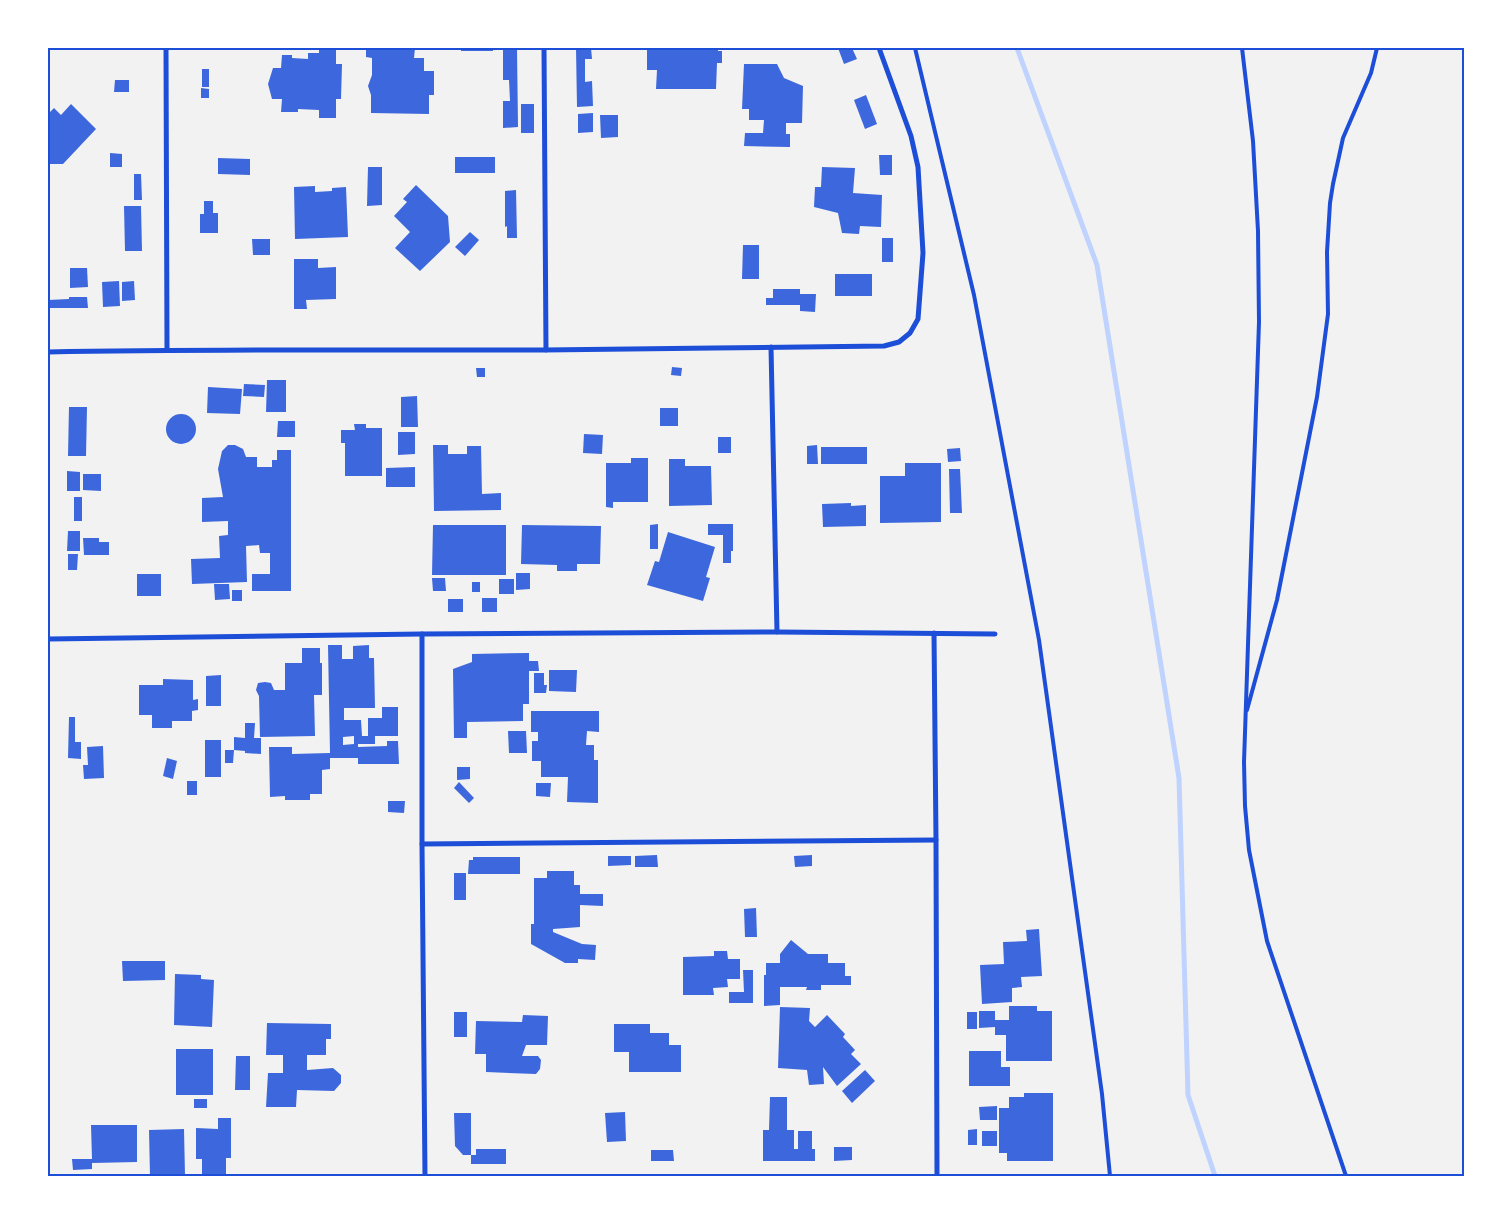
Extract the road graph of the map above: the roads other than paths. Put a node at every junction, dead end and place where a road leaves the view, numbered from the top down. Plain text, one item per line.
1 (166, 48) edge
2 (544, 48) edge
3 (879, 48) edge
4 (915, 48) edge
5 (1242, 48) edge
6 (1377, 48) edge
7 (772, 346) junction
8 (168, 350) junction
9 (546, 350) junction
10 (48, 352) edge
11 (777, 632) junction
12 (934, 633) junction
13 (422, 634) junction
14 (995, 634) dead end
15 (48, 639) edge
16 (1246, 717) junction
17 (936, 840) junction
18 (422, 844) junction
19 (425, 1176) edge
20 (937, 1176) edge
21 (1110, 1176) edge
22 (1346, 1176) edge

1 - 8 street
2 - 9 street
3 - 7 street
4 - 21 lane
5 - 16 lane
6 - 16 lane
7 - 9 street
7 - 11 street
8 - 9 street
8 - 10 street
11 - 12 street
11 - 13 street
12 - 14 street
12 - 17 street
13 - 15 street
13 - 18 street
16 - 22 lane
17 - 18 street
17 - 20 street
18 - 19 street

